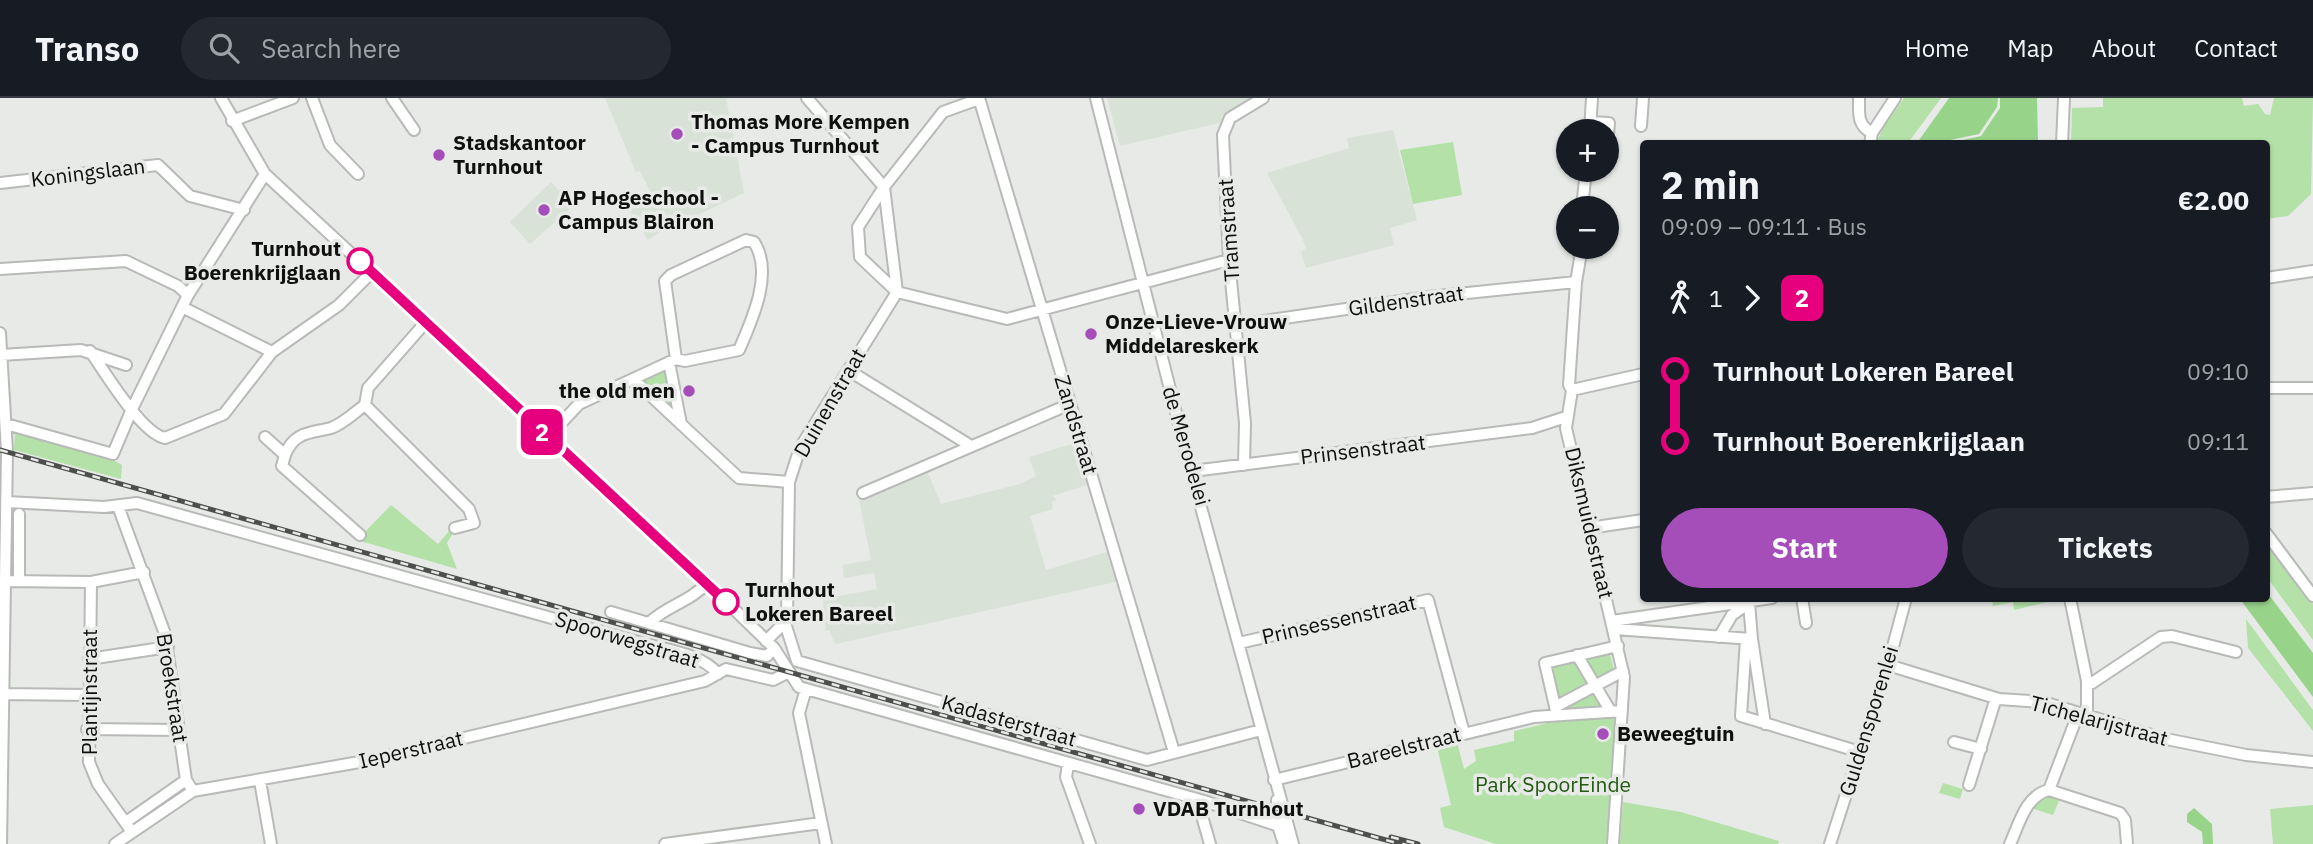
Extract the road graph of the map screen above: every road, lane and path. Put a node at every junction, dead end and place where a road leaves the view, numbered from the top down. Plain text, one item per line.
1 (221, 98) edge
2 (293, 98) edge
3 (312, 98) edge
4 (391, 98) edge
5 (807, 98) edge
6 (1097, 98) edge
7 (1263, 98) edge
8 (1592, 98) edge
9 (1643, 98) edge
10 (1859, 98) edge
11 (1895, 98) edge
12 (2064, 98) edge
13 (979, 99) edge
14 (1590, 119) edge
15 (232, 121) junction
16 (1641, 125) dead end
17 (414, 130) dead end
18 (1871, 138) edge
19 (2062, 140) edge
20 (358, 173) dead end
21 (265, 174) junction
22 (0, 183) edge
23 (884, 187) junction
24 (244, 210) junction
25 (1580, 259) edge
26 (1229, 260) junction
27 (0, 269) edge
28 (2313, 271) edge
29 (372, 272) junction
30 (2270, 277) edge
31 (1144, 282) junction
32 (1576, 282) junction
33 (897, 292) junction
34 (188, 295) junction
35 (183, 307) junction
36 (1041, 309) junction
37 (425, 323) junction
38 (1237, 325) junction
39 (0, 333) edge
40 (90, 351) junction
41 (272, 352) junction
42 (1, 355) edge
43 (673, 360) junction
44 (126, 365) dead end
45 (848, 370) junction
46 (1640, 375) edge
47 (634, 379) junction
48 (2270, 388) edge
49 (2313, 388) edge
50 (1572, 390) junction
51 (1070, 404) junction
52 (365, 405) junction
53 (132, 409) junction
54 (1566, 417) junction
55 (681, 424) junction
56 (4, 431) edge
57 (265, 437) dead end
58 (548, 437) junction
59 (971, 446) junction
60 (285, 455) junction
61 (1244, 465) junction
62 (3, 467) edge
63 (1193, 471) junction
64 (789, 482) junction
65 (863, 493) dead end
66 (2313, 493) edge
67 (2270, 497) edge
68 (7, 502) junction
69 (118, 506) junction
70 (19, 514) dead end
71 (1640, 520) edge
72 (455, 528) dead end
73 (1589, 528) junction
74 (360, 535) dead end
75 (2270, 538) edge
76 (144, 572) junction
77 (19, 580) junction
78 (5, 581) junction
79 (91, 582) junction
80 (706, 583) junction
81 (2313, 596) edge
82 (1732, 602) edge
83 (1754, 602) edge
84 (1802, 602) edge
85 (1905, 602) edge
86 (2071, 602) edge
87 (1749, 603) junction
88 (611, 612) dead end
89 (649, 623) junction
90 (785, 623) junction
91 (1805, 623) dead end
92 (1613, 625) junction
93 (1720, 637) junction
94 (1749, 639) junction
95 (1238, 643) junction
96 (770, 644) junction
97 (1618, 646) junction
98 (168, 647) junction
99 (2236, 652) dead end
100 (1577, 655) junction
101 (89, 659) junction
102 (1888, 665) junction
103 (1623, 671) junction
104 (789, 672) junction
105 (718, 674) junction
106 (2087, 681) junction
107 (1594, 683) junction
108 (806, 689) junction
109 (3, 694) junction
110 (88, 695) junction
111 (1996, 698) junction
112 (1556, 711) junction
113 (1616, 712) junction
114 (2082, 714) junction
115 (1765, 724) junction
116 (88, 729) junction
117 (179, 730) junction
118 (1261, 730) junction
119 (1464, 733) junction
120 (1954, 741) dead end
121 (1981, 749) junction
122 (1860, 751) junction
123 (1174, 752) junction
124 (2313, 762) edge
125 (1069, 764) junction
126 (186, 780) junction
127 (1275, 780) junction
128 (260, 781) junction
129 (1969, 785) dead end
130 (2049, 790) junction
131 (193, 791) junction
132 (1204, 801) junction
133 (821, 823) junction
134 (129, 827) junction
135 (1283, 834) edge
136 (1, 844) edge
137 (115, 844) edge
138 (271, 844) edge
139 (665, 844) edge
140 (826, 844) edge
141 (1090, 844) edge
142 (1210, 844) edge
143 (1293, 844) edge
144 (1614, 844) edge
145 (1830, 844) edge
146 (2010, 844) edge
147 (2127, 844) edge

1 - 15 street
2 - 15 street
3 - 20 street
4 - 17 street
5 - 23 street
6 - 31 street, de Merodelei
7 - 26 street, Tramstraat
8 - 14 street
9 - 16 street
10 - 18 street
11 - 18 street
12 - 19 street
13 - 23 street
13 - 36 street, Zandstraat
15 - 21 street
21 - 24 street
21 - 29 street
22 - 24 street, Koningslaan
23 - 33 street
23 - 33 street
24 - 34 street
25 - 32 street
26 - 31 street
26 - 38 street, Tramstraat
27 - 34 street
28 - 30 street
29 - 37 street
29 - 41 street
31 - 36 street
31 - 63 street, de Merodelei
32 - 38 street, Gildenstraat
32 - 50 street
33 - 36 street
33 - 45 street, Duinenstraat
34 - 35 street
35 - 41 street
35 - 53 street
36 - 51 street, Zandstraat
37 - 52 street
37 - 58 street
38 - 61 street, Tramstraat
39 - 42 street
40 - 42 street
40 - 44 street
40 - 53 street
41 - 53 street
42 - 56 street
43 - 43 street
43 - 47 street
43 - 55 street
45 - 59 street
45 - 64 street, Duinenstraat
46 - 50 street
47 - 55 street
47 - 58 street
48 - 49 street
50 - 54 street
51 - 59 street
51 - 123 street, Zandstraat
52 - 60 street
52 - 72 street
53 - 56 street
54 - 61 street, Prinsenstraat
54 - 73 street, Diksmuidestraat
55 - 64 street
56 - 62 street
57 - 60 street
58 - 80 street
59 - 65 street
60 - 74 street
61 - 63 street, Prinsenstraat
62 - 68 street
63 - 95 street, de Merodelei
64 - 90 street, Duinenstraat
66 - 67 street
68 - 69 street, Spoorwegstraat
68 - 78 street
69 - 76 street, Broekstraat
69 - 105 street, Spoorwegstraat
70 - 77 street
71 - 73 street
73 - 92 street, Diksmuidestraat
75 - 81 street
76 - 79 street
76 - 98 street, Broekstraat
77 - 78 street
77 - 79 street
78 - 109 street
79 - 101 street, Plantijnstraat
80 - 89 street
80 - 96 street
82 - 92 street
83 - 87 street
84 - 91 street
85 - 102 street, Guldensporenlei
86 - 106 street
87 - 93 street
87 - 94 street
88 - 89 street
89 - 96 street
90 - 96 street
90 - 123 street, Kadasterstraat
92 - 93 street
92 - 97 street, Diksmuidestraat
93 - 94 street
94 - 115 street
94 - 115 street
95 - 118 street, de Merodelei
95 - 119 street, Prinsessenstraat
96 - 104 street
97 - 100 street
97 - 103 street, Diksmuidestraat
98 - 101 street
98 - 117 street, Broekstraat
99 - 106 street
100 - 107 street
100 - 112 street
101 - 110 street, Plantijnstraat
102 - 111 street, Tichelarijstraat
102 - 122 street, Guldensporenlei
103 - 107 street
103 - 113 street, Diksmuidestraat
104 - 105 street, Spoorwegstraat
104 - 108 street
105 - 128 street, Ieperstraat
106 - 114 street
107 - 112 street
107 - 113 street
108 - 125 street
108 - 133 street
109 - 110 street
109 - 136 street
110 - 116 street, Plantijnstraat
111 - 114 street, Tichelarijstraat
111 - 121 street
112 - 113 street, Bareelstraat
112 - 119 street, Bareelstraat
113 - 144 street, Diksmuidestraat
114 - 124 street, Tichelarijstraat
114 - 130 street
115 - 122 street
116 - 117 street
116 - 134 street, Plantijnstraat
117 - 126 street, Broekstraat
118 - 123 street, Kadasterstraat
118 - 127 street, de Merodelei
119 - 127 street, Bareelstraat
120 - 121 street
121 - 129 street
122 - 145 street, Guldensporenlei
125 - 132 street
125 - 141 street
126 - 131 street, Broekstraat
126 - 134 street, Ieperstraat
127 - 135 street, de Merodelei
128 - 131 street, Ieperstraat
128 - 138 street
130 - 146 street
130 - 147 street
131 - 134 street, Ieperstraat
132 - 135 street
132 - 142 street
133 - 139 street
133 - 140 street
134 - 137 street, Ieperstraat
135 - 143 street, de Merodelei

